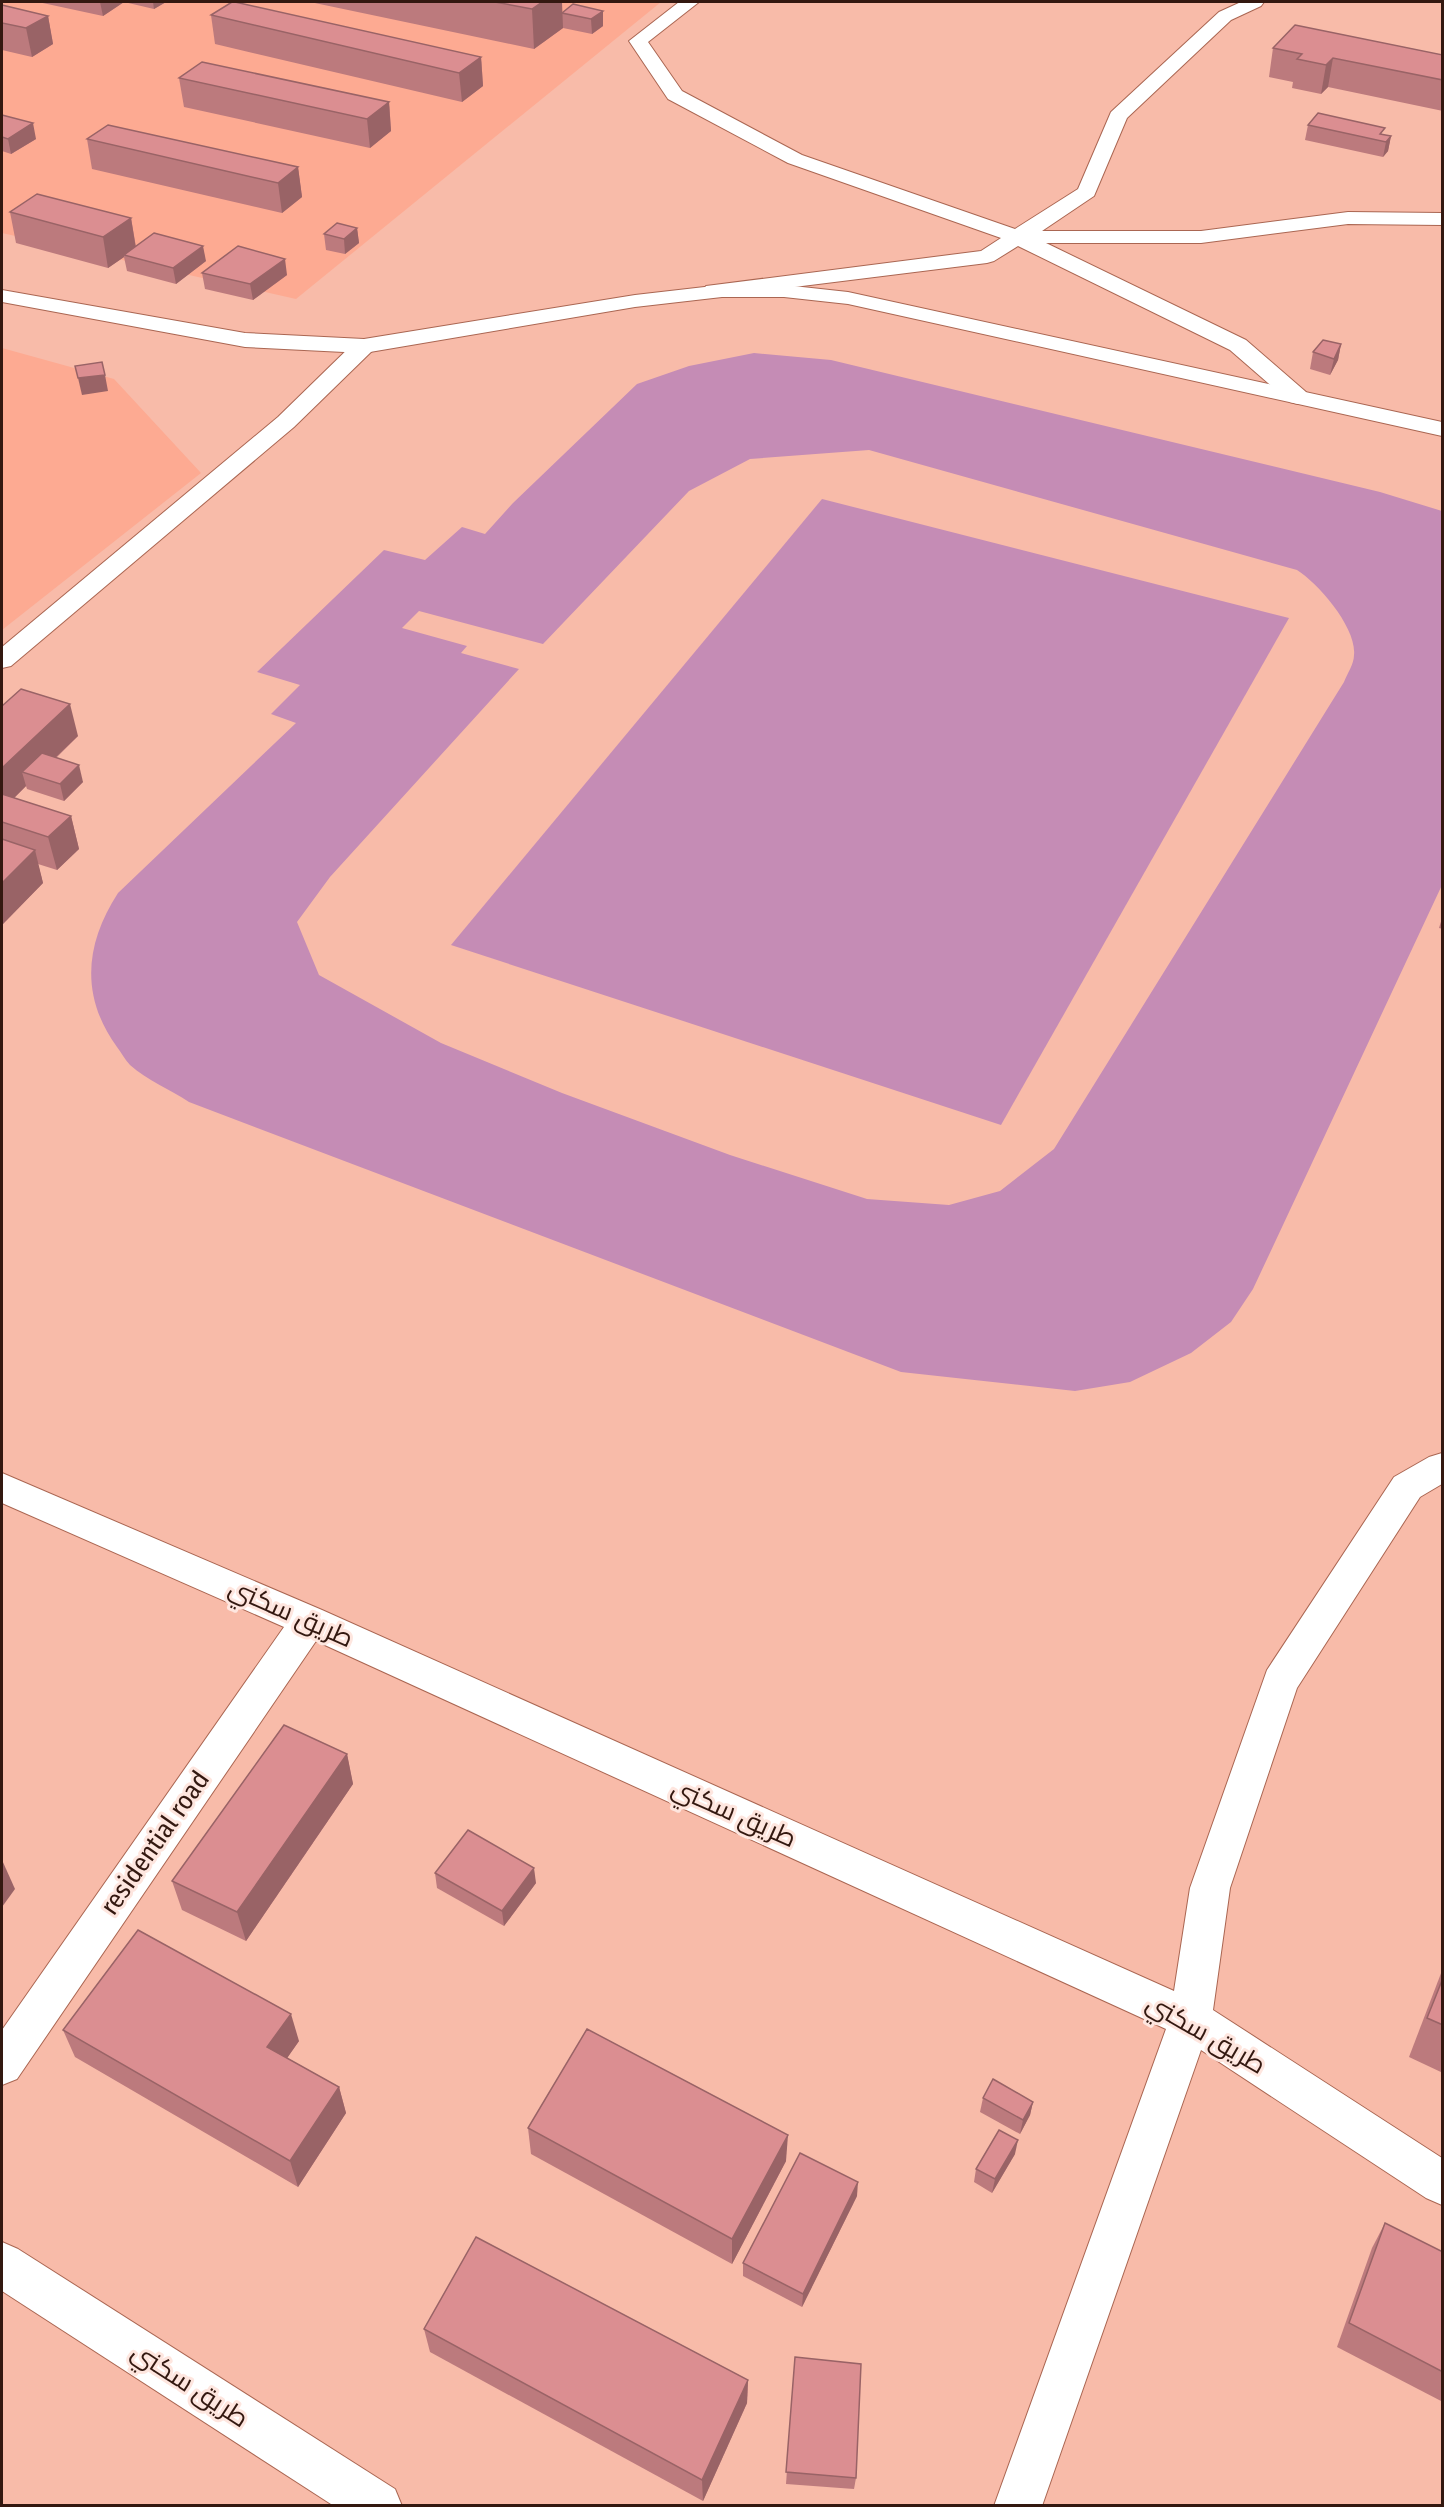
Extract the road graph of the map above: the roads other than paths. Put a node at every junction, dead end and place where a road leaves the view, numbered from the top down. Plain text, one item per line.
1 (690, 2) edge
2 (1255, 2) edge
3 (1443, 219) edge
4 (1017, 237) junction
5 (2, 296) edge
6 (635, 301) junction
7 (364, 346) junction
8 (1298, 397) junction
9 (1443, 429) edge
10 (2, 660) edge
11 (1443, 1467) edge
12 (2, 1487) edge
13 (309, 1621) junction
14 (1191, 2019) junction
15 (2, 2065) edge
16 (1443, 2183) edge
17 (2, 2265) edge
18 (378, 2505) edge
19 (1018, 2505) edge

1 - 4 street
2 - 4 street
3 - 4 street
4 - 6 street
4 - 8 street
5 - 7 street
6 - 7 street
6 - 8 street
7 - 10 street
8 - 9 street
11 - 14 street
12 - 13 street, طريق سكني
13 - 14 street, طريق سكني
13 - 15 street, residential road
14 - 16 street, طريق سكني
14 - 19 street
17 - 18 street, طريق سكني

